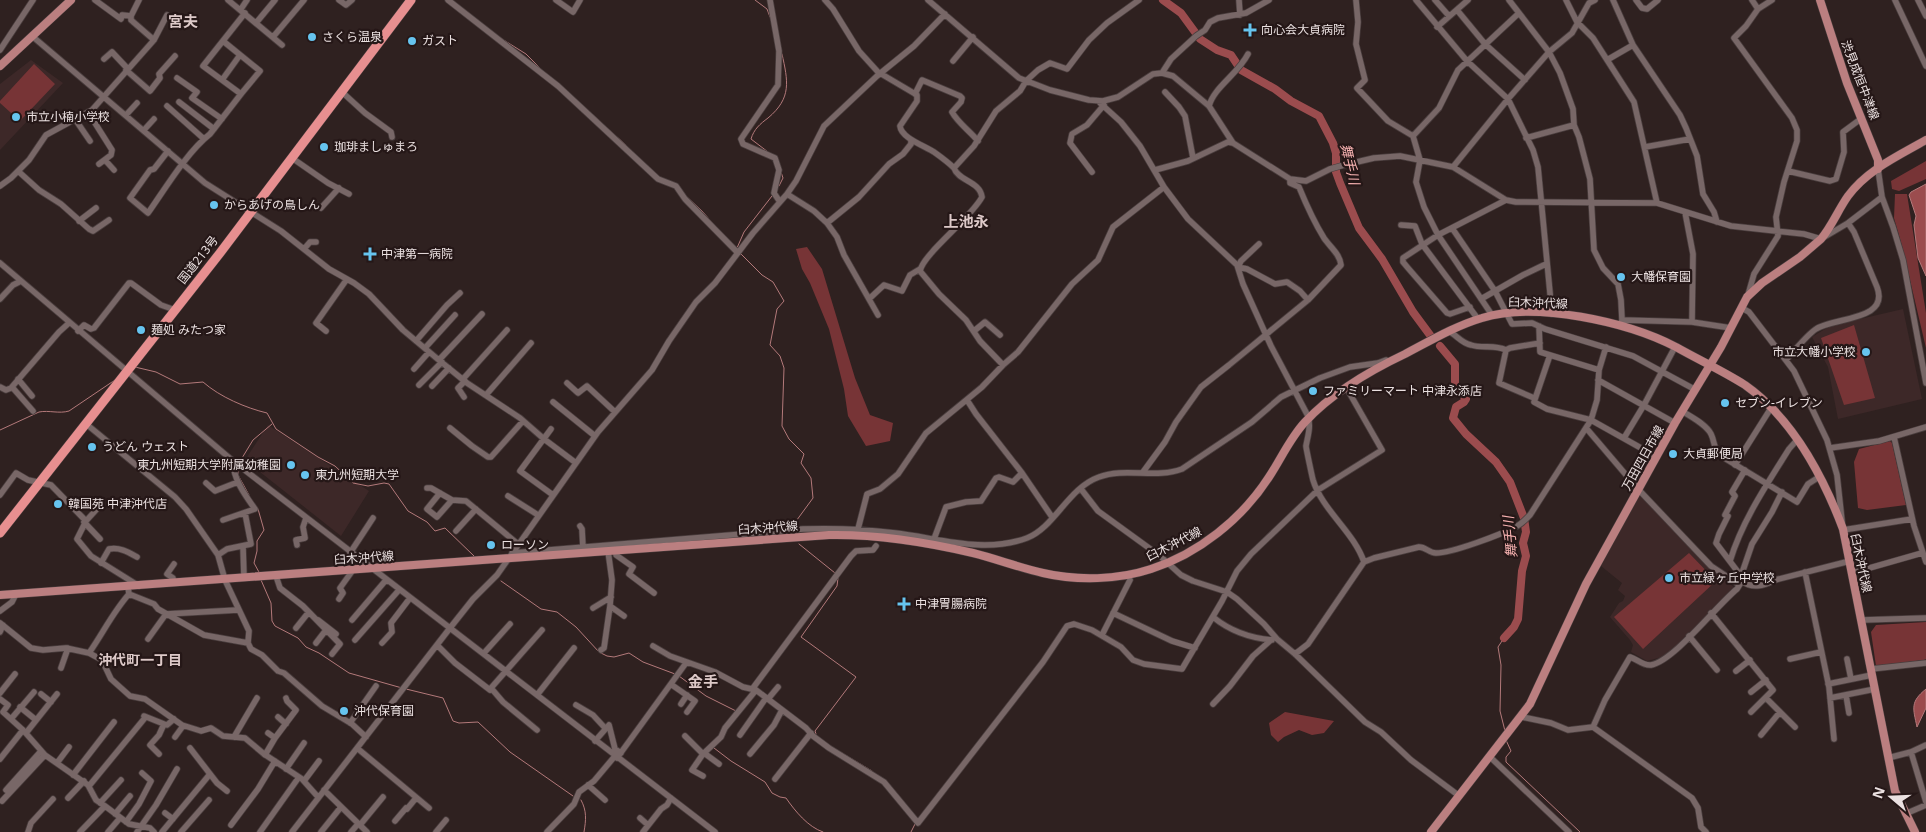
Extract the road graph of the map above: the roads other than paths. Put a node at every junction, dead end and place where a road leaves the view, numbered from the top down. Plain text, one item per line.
1 (33, 0) edge
2 (70, 0) edge
3 (95, 0) edge
4 (139, 0) edge
5 (228, 0) edge
6 (247, 0) edge
7 (275, 0) edge
8 (304, 0) edge
9 (339, 0) edge
10 (352, 0) edge
11 (411, 0) edge
12 (448, 0) edge
13 (556, 0) edge
14 (580, 0) edge
15 (770, 0) edge
16 (825, 0) edge
17 (928, 0) edge
18 (1139, 0) edge
19 (1239, 0) edge
20 (1269, 0) edge
21 (1356, 0) edge
22 (1416, 0) edge
23 (1435, 0) edge
24 (1468, 0) edge
25 (1509, 0) edge
26 (1566, 0) edge
27 (1595, 0) edge
28 (1613, 0) edge
29 (1636, 0) edge
30 (1658, 0) edge
31 (1752, 0) edge
32 (1772, 0) edge
33 (1820, 0) edge
34 (1895, 0) edge
35 (1918, 0) edge
36 (1758, 9) junction
37 (1456, 10) junction
38 (243, 11) junction
39 (1519, 13) junction
40 (945, 14) junction
41 (167, 15) dead end
42 (1240, 15) junction
43 (131, 16) junction
44 (1450, 16) junction
45 (1926, 16) edge
46 (1577, 22) junction
47 (256, 23) junction
48 (1437, 26) junction
49 (32, 36) junction
50 (973, 37) junction
51 (273, 38) junction
52 (154, 40) junction
53 (223, 41) junction
54 (1486, 44) junction
55 (282, 45) dead end
56 (1633, 46) junction
57 (0, 50) edge
58 (1549, 52) junction
59 (1248, 54) dead end
60 (240, 55) junction
61 (175, 56) dead end
62 (104, 59) dead end
63 (1607, 60) junction
64 (954, 61) dead end
65 (1467, 61) junction
66 (0, 66) edge
67 (1926, 66) edge
68 (126, 69) junction
69 (880, 73) junction
70 (1162, 73) junction
71 (177, 78) dead end
72 (222, 80) junction
73 (1525, 80) junction
74 (1026, 82) junction
75 (342, 92) junction
76 (1165, 92) dead end
77 (241, 94) junction
78 (915, 94) junction
79 (103, 97) junction
80 (1508, 99) junction
81 (179, 102) dead end
82 (137, 103) dead end
83 (1101, 104) junction
84 (167, 106) dead end
85 (1209, 106) junction
86 (88, 112) junction
87 (126, 115) junction
88 (1862, 118) junction
89 (75, 119) junction
90 (154, 119) dead end
91 (222, 119) junction
92 (1574, 125) junction
93 (214, 129) junction
94 (144, 130) junction
95 (1413, 136) junction
96 (392, 137) dead end
97 (1526, 138) junction
98 (204, 139) junction
99 (1690, 139) junction
100 (911, 140) junction
101 (1926, 140) edge
102 (90, 141) dead end
103 (978, 141) junction
104 (1233, 142) junction
105 (1644, 147) junction
106 (168, 151) junction
107 (292, 158) junction
108 (1193, 158) junction
109 (1420, 160) junction
110 (183, 165) junction
111 (1453, 167) junction
112 (954, 168) junction
113 (1878, 169) junction
114 (114, 170) dead end
115 (1154, 170) junction
116 (18, 171) junction
117 (1788, 171) junction
118 (1092, 172) dead end
119 (1290, 179) junction
120 (0, 186) edge
121 (1164, 186) junction
122 (339, 188) junction
123 (349, 194) dead end
124 (787, 194) junction
125 (1882, 197) junction
126 (1506, 200) junction
127 (780, 202) junction
128 (1542, 203) junction
129 (1657, 203) junction
130 (1590, 204) junction
131 (96, 208) dead end
132 (321, 208) dead end
133 (251, 212) junction
134 (1685, 212) junction
135 (79, 220) junction
136 (108, 220) dead end
137 (1717, 222) junction
138 (827, 223) junction
139 (1848, 223) junction
140 (1402, 225) dead end
141 (1452, 228) junction
142 (1778, 230) junction
143 (1438, 235) junction
144 (1821, 239) junction
145 (316, 242) dead end
146 (1259, 244) dead end
147 (1422, 244) junction
148 (304, 249) junction
149 (738, 253) junction
150 (0, 263) edge
151 (1546, 264) junction
152 (1238, 268) junction
153 (920, 269) junction
154 (347, 279) junction
155 (21, 281) junction
156 (1495, 291) junction
157 (460, 293) dead end
158 (1748, 297) junction
159 (0, 299) edge
160 (869, 299) junction
161 (1481, 299) junction
162 (1308, 300) junction
163 (1470, 307) junction
164 (1742, 308) junction
165 (175, 310) junction
166 (1507, 312) junction
167 (482, 314) dead end
168 (1552, 314) junction
169 (455, 315) dead end
170 (878, 315) dead end
171 (1492, 315) junction
172 (1478, 319) junction
173 (1692, 322) junction
174 (69, 323) junction
175 (1621, 323) junction
176 (1539, 326) junction
177 (1731, 328) junction
178 (507, 330) dead end
179 (974, 330) junction
180 (78, 331) junction
181 (326, 331) dead end
182 (1449, 331) junction
183 (1000, 335) dead end
184 (1266, 335) junction
185 (416, 341) junction
186 (531, 343) dead end
187 (1540, 344) junction
188 (1675, 347) junction
189 (1606, 348) junction
190 (427, 350) junction
191 (1506, 350) junction
192 (1550, 355) junction
193 (1786, 360) junction
194 (440, 361) junction
195 (1002, 365) junction
196 (1710, 366) junction
197 (449, 368) junction
198 (414, 369) dead end
199 (1599, 370) junction
200 (126, 371) junction
201 (1662, 372) junction
202 (18, 379) junction
203 (464, 380) junction
204 (1598, 380) junction
205 (567, 383) dead end
206 (1926, 383) edge
207 (419, 385) dead end
208 (432, 386) dead end
209 (0, 387) edge
210 (12, 387) junction
211 (1346, 387) junction
212 (1294, 390) junction
213 (1694, 390) junction
214 (486, 395) junction
215 (32, 396) dead end
216 (464, 397) dead end
217 (1534, 398) junction
218 (967, 400) junction
219 (553, 402) dead end
220 (1644, 405) junction
221 (1771, 408) junction
222 (1682, 410) junction
223 (33, 411) dead end
224 (615, 412) junction
225 (1309, 418) junction
226 (1592, 420) junction
227 (523, 421) junction
228 (85, 423) junction
229 (1675, 423) junction
230 (1926, 427) edge
231 (450, 428) dead end
232 (1587, 429) junction
233 (551, 430) dead end
234 (595, 436) junction
235 (1894, 437) junction
236 (1624, 438) junction
237 (544, 439) junction
238 (1797, 440) junction
239 (1830, 448) junction
240 (1657, 457) junction
241 (233, 461) junction
242 (576, 462) junction
243 (1735, 465) junction
244 (1745, 470) junction
245 (1142, 472) junction
246 (1022, 473) junction
247 (1819, 477) junction
248 (39, 482) junction
249 (206, 482) dead end
250 (238, 482) junction
251 (1768, 484) junction
252 (427, 488) dead end
253 (1080, 488) junction
254 (1638, 489) junction
255 (1318, 490) junction
256 (1782, 492) junction
257 (440, 493) junction
258 (0, 495) edge
259 (552, 495) junction
260 (508, 496) dead end
261 (452, 500) junction
262 (476, 509) junction
263 (96, 510) dead end
264 (245, 512) junction
265 (538, 515) junction
266 (1052, 517) junction
267 (306, 518) junction
268 (373, 518) dead end
269 (1912, 518) junction
270 (223, 520) dead end
271 (85, 521) junction
272 (580, 526) dead end
273 (858, 529) junction
274 (1843, 530) junction
275 (456, 531) dead end
276 (0, 533) edge
277 (100, 539) dead end
278 (934, 539) junction
279 (518, 544) junction
280 (297, 545) dead end
281 (243, 546) junction
282 (876, 546) dead end
283 (583, 548) junction
284 (612, 551) junction
285 (350, 553) junction
286 (1922, 553) junction
287 (218, 555) junction
288 (510, 556) junction
289 (137, 557) dead end
290 (1730, 561) junction
291 (1850, 561) junction
292 (1364, 562) junction
293 (1926, 562) edge
294 (101, 563) junction
295 (1167, 563) junction
296 (174, 564) dead end
297 (371, 569) junction
298 (353, 570) junction
299 (1805, 572) junction
300 (1852, 573) junction
301 (276, 576) junction
302 (244, 578) junction
303 (225, 580) junction
304 (386, 580) junction
305 (1130, 580) dead end
306 (1740, 580) junction
307 (173, 584) junction
308 (139, 586) junction
309 (129, 590) junction
310 (398, 590) junction
311 (1226, 592) junction
312 (654, 593) dead end
313 (16, 594) junction
314 (0, 595) edge
315 (611, 597) junction
316 (410, 598) junction
317 (338, 599) dead end
318 (610, 606) junction
319 (592, 608) dead end
320 (0, 610) edge
321 (238, 610) junction
322 (308, 613) junction
323 (1112, 613) junction
324 (1711, 613) junction
325 (166, 614) junction
326 (624, 616) dead end
327 (1213, 617) junction
328 (1926, 618) edge
329 (352, 620) dead end
330 (1862, 620) junction
331 (317, 621) junction
332 (2, 624) edge
333 (510, 624) dead end
334 (296, 628) dead end
335 (450, 628) junction
336 (326, 630) junction
337 (542, 630) dead end
338 (0, 632) edge
339 (336, 634) dead end
340 (1102, 635) junction
341 (1689, 636) junction
342 (148, 639) dead end
343 (355, 640) dead end
344 (1274, 640) junction
345 (248, 643) junction
346 (316, 643) dead end
347 (382, 643) dead end
348 (437, 645) junction
349 (653, 646) dead end
350 (68, 648) junction
351 (574, 648) dead end
352 (1195, 648) junction
353 (601, 650) dead end
354 (1821, 652) junction
355 (484, 653) junction
356 (89, 654) junction
357 (332, 654) dead end
358 (1295, 654) junction
359 (1790, 659) dead end
360 (1847, 659) dead end
361 (1750, 660) junction
362 (686, 663) junction
363 (1926, 663) edge
364 (61, 668) dead end
365 (506, 670) junction
366 (1717, 670) dead end
367 (1736, 671) dead end
368 (1872, 672) junction
369 (15, 674) dead end
370 (1851, 679) junction
371 (1766, 680) junction
372 (1828, 684) junction
373 (672, 685) junction
374 (376, 686) dead end
375 (778, 687) dead end
376 (491, 688) junction
377 (754, 689) junction
378 (1875, 689) junction
379 (34, 692) dead end
380 (1751, 692) dead end
381 (0, 693) edge
382 (42, 694) dead end
383 (57, 694) dead end
384 (537, 694) junction
385 (687, 695) junction
386 (1846, 695) junction
387 (257, 698) dead end
388 (286, 698) dead end
389 (767, 698) junction
390 (1766, 698) junction
391 (1830, 698) junction
392 (0, 699) edge
393 (51, 702) junction
394 (681, 704) dead end
395 (1213, 704) dead end
396 (576, 705) dead end
397 (20, 707) junction
398 (782, 710) junction
399 (687, 712) dead end
400 (1751, 712) dead end
401 (1780, 712) junction
402 (1849, 713) dead end
403 (278, 717) dead end
404 (1522, 717) junction
405 (11, 719) junction
406 (174, 719) junction
407 (36, 720) junction
408 (114, 722) dead end
409 (350, 723) junction
410 (164, 724) junction
411 (286, 724) junction
412 (183, 726) junction
413 (1593, 727) junction
414 (1796, 727) dead end
415 (605, 728) junction
416 (537, 730) dead end
417 (25, 731) junction
418 (268, 733) dead end
419 (811, 733) junction
420 (740, 735) dead end
421 (1761, 735) dead end
422 (685, 736) dead end
423 (174, 737) dead end
424 (234, 737) junction
425 (366, 737) junction
426 (275, 738) junction
427 (1834, 739) dead end
428 (595, 741) junction
429 (304, 743) dead end
430 (1926, 745) edge
431 (69, 747) dead end
432 (190, 748) dead end
433 (357, 748) junction
434 (1911, 752) junction
435 (43, 753) junction
436 (704, 753) junction
437 (159, 754) dead end
438 (750, 754) dead end
439 (265, 755) junction
440 (618, 756) junction
441 (1489, 756) junction
442 (1888, 758) junction
443 (0, 759) edge
444 (275, 761) junction
445 (319, 761) dead end
446 (57, 763) junction
447 (719, 764) dead end
448 (177, 769) dead end
449 (286, 769) junction
450 (142, 773) dead end
451 (210, 774) junction
452 (73, 775) junction
453 (703, 776) dead end
454 (301, 779) junction
455 (775, 779) dead end
456 (121, 780) dead end
457 (84, 782) junction
458 (88, 786) junction
459 (588, 786) junction
460 (224, 790) dead end
461 (324, 790) junction
462 (4, 794) dead end
463 (1458, 795) junction
464 (130, 796) dead end
465 (318, 797) junction
466 (383, 797) dead end
467 (68, 798) dead end
468 (416, 798) junction
469 (671, 798) junction
470 (53, 799) dead end
471 (209, 800) dead end
472 (604, 800) dead end
473 (2, 801) dead end
474 (1926, 803) edge
475 (103, 805) junction
476 (341, 807) junction
477 (429, 808) dead end
478 (165, 813) dead end
479 (1905, 814) junction
480 (118, 816) junction
481 (640, 818) dead end
482 (173, 819) junction
483 (446, 820) dead end
484 (394, 821) dead end
485 (126, 822) junction
486 (230, 824) dead end
487 (359, 824) junction
488 (648, 825) junction
489 (139, 829) edge
490 (28, 832) edge
491 (80, 832) edge
492 (108, 832) edge
493 (154, 832) edge
494 (162, 832) edge
495 (181, 832) edge
496 (260, 832) edge
497 (292, 832) edge
498 (321, 832) edge
499 (351, 832) edge
500 (367, 832) edge
501 (436, 832) edge
502 (547, 832) edge
503 (643, 832) edge
504 (715, 832) edge
505 (1431, 832) edge
506 (1569, 832) edge
507 (1706, 832) edge
508 (1915, 832) edge

1 - 57 street
2 - 49 main road
3 - 43 street
4 - 43 street
5 - 38 street
6 - 38 street
7 - 47 street
8 - 51 street
9 - 10 street
11 - 75 highway, 国道213号
12 - 149 street
13 - 14 street
15 - 127 street
16 - 69 street
17 - 40 street
18 - 74 street
19 - 42 street
20 - 42 street
21 - 95 street
22 - 48 street
23 - 44 street
24 - 37 street
25 - 39 street
26 - 46 street
27 - 46 street
28 - 56 street
29 - 30 street
31 - 36 street
32 - 36 street
33 - 88 main road, 渋見成恒中津線
34 - 67 street
35 - 45 street
36 - 117 street
37 - 44 street
37 - 54 street
38 - 47 street
38 - 53 street
39 - 54 street
39 - 58 street
40 - 50 street
40 - 69 street
41 - 52 street
42 - 70 street
43 - 52 street
44 - 48 street
46 - 58 street
46 - 63 street
47 - 51 street
48 - 65 street
49 - 66 main road
49 - 79 street
50 - 64 street
50 - 74 street
51 - 55 street
52 - 68 street
53 - 60 street
53 - 72 street
54 - 65 street
54 - 73 street
56 - 63 street
56 - 99 street
58 - 73 street
58 - 92 street
59 - 85 street
60 - 72 street
60 - 77 street
61 - 68 street
62 - 68 street
63 - 105 street
65 - 80 street
65 - 95 street
68 - 79 street
69 - 78 street
69 - 124 street
70 - 83 street
70 - 85 street
71 - 91 street
72 - 77 street
73 - 80 street
74 - 83 street
74 - 103 street
75 - 96 street
75 - 107 highway, 国道213号
76 - 108 street
77 - 91 street
78 - 100 street
78 - 103 street
79 - 86 street
79 - 87 street
80 - 97 street
80 - 111 street
81 - 93 street
82 - 87 street
83 - 115 street
83 - 118 street
84 - 98 street
85 - 104 street
86 - 89 street
86 - 114 street
87 - 94 street
88 - 113 main road, 渋見成恒中津線
88 - 117 street
89 - 102 street
89 - 116 street
90 - 94 street
91 - 93 street
92 - 97 street
92 - 130 street
93 - 98 street
94 - 106 street
95 - 109 street
97 - 128 street
98 - 110 street
99 - 105 street
99 - 137 street
100 - 112 street
100 - 138 street
101 - 113 main road, 万田四日市線
103 - 112 street
104 - 108 street
104 - 119 street
105 - 129 street
106 - 110 street
106 - 110 street
107 - 122 street
107 - 133 highway, 国道213号
108 - 115 street
109 - 111 street
109 - 119 street
109 - 143 street
110 - 133 street
111 - 126 street
112 - 153 street
113 - 125 street
113 - 144 main road, 万田四日市線
115 - 121 street
116 - 120 street
116 - 135 street
117 - 142 street
119 - 162 street
121 - 152 street
121 - 195 street
122 - 123 street
122 - 132 street
124 - 127 street
124 - 138 street
125 - 139 street
125 - 206 street
126 - 128 street
126 - 141 street
127 - 149 street
128 - 130 street
128 - 151 street
129 - 130 street
129 - 134 street
130 - 175 street
131 - 135 street
133 - 148 street
133 - 165 highway, 国道213号
134 - 137 street
134 - 173 street
135 - 136 street
137 - 142 street
138 - 160 street
139 - 144 street
139 - 193 street
140 - 147 street
141 - 143 street
141 - 156 street
142 - 144 street
142 - 158 street
143 - 147 street
143 - 161 street
144 - 158 main road, 万田四日市線
145 - 148 street
146 - 152 street
147 - 163 street
147 - 163 street
148 - 154 street
149 - 224 street
150 - 155 street
151 - 156 street
151 - 168 street
152 - 162 street
152 - 184 street
153 - 160 street
153 - 179 street
154 - 181 street
154 - 185 street
155 - 159 street
155 - 174 street
156 - 161 street
156 - 166 street
157 - 185 street
158 - 164 main road, 万田四日市線
160 - 170 street
161 - 171 street
162 - 184 street
163 - 172 street
164 - 177 main road, 万田四日市線
164 - 193 street
165 - 180 street
165 - 200 highway, 国道213号
166 - 168 main road, 臼木沖代線
166 - 171 main road, 臼木沖代線
166 - 176 street
167 - 194 street
168 - 175 main road, 臼木沖代線
169 - 190 street
171 - 172 main road, 臼木沖代線
172 - 182 main road, 臼木沖代線
173 - 175 street
173 - 177 street
174 - 180 street
174 - 202 street
175 - 188 main road, 臼木沖代線
176 - 187 street
176 - 189 street
177 - 196 main road, 万田四日市線
178 - 203 street
179 - 183 street
179 - 195 street
180 - 200 street
182 - 191 street
182 - 211 main road, 臼木沖代線
182 - 212 street
184 - 212 street
184 - 245 street
185 - 190 street
186 - 214 street
187 - 191 street
187 - 192 street
188 - 196 main road, 臼木沖代線
188 - 201 street
189 - 199 street
189 - 201 street
190 - 194 street
190 - 198 street
191 - 217 street
192 - 199 street
192 - 217 street
193 - 239 street
194 - 197 street
194 - 207 street
195 - 218 street
196 - 213 main road, 万田四日市線
196 - 221 main road, 臼木沖代線
197 - 203 street
197 - 208 street
199 - 204 street
200 - 228 highway, 国道213号
200 - 241 street
201 - 213 street
201 - 220 street
202 - 210 street
202 - 215 street
203 - 214 street
203 - 216 street
204 - 220 street
204 - 226 street
205 - 224 street
209 - 210 street
210 - 223 street
211 - 225 main road, 臼木沖代線
211 - 255 street
212 - 225 street
212 - 245 street
213 - 222 main road, 万田四日市線
214 - 227 street
217 - 226 street
218 - 246 street
218 - 273 street
219 - 234 street
220 - 229 street
220 - 236 street
221 - 238 main road, 臼木沖代線
221 - 243 street
222 - 229 main road, 万田四日市線
222 - 243 street
224 - 234 street
225 - 255 street
225 - 295 main road, 臼木沖代線
226 - 232 street
226 - 236 street
227 - 231 street
227 - 237 street
228 - 248 highway, 国道213号
228 - 287 street
229 - 240 main road, 万田四日市線
230 - 235 street
232 - 254 street
232 - 292 street
233 - 237 street
234 - 242 street
235 - 239 street
235 - 269 street
236 - 240 street
237 - 242 street
237 - 259 street
238 - 247 main road, 臼木沖代線
238 - 251 street
239 - 274 street
240 - 254 main road, 万田四日市線
241 - 250 street
241 - 267 street
242 - 259 street
243 - 244 street
244 - 251 street
244 - 290 street
245 - 253 street
246 - 266 street
246 - 278 street
247 - 256 street
247 - 274 main road, 臼木沖代線
248 - 258 street
248 - 271 street
248 - 276 highway, 国道213号
249 - 250 street
250 - 264 street
251 - 256 street
251 - 290 street
252 - 257 street
253 - 266 street
253 - 295 street
254 - 306 street
254 - 404 main road, 万田四日市線
255 - 292 street
255 - 311 street
256 - 306 street
257 - 261 street
257 - 261 street
259 - 265 street
260 - 265 street
261 - 262 street
262 - 275 street
262 - 279 street
263 - 271 street
264 - 270 street
264 - 281 street
265 - 279 street
266 - 278 street
267 - 280 street
267 - 285 street
268 - 285 street
269 - 274 street
269 - 286 street
271 - 277 street
271 - 294 street
272 - 283 street
273 - 278 street
273 - 283 street
274 - 291 main road, 臼木沖代線
279 - 288 street
281 - 287 street
281 - 302 street
282 - 377 street
283 - 288 street
284 - 288 main road, 臼木沖代線
284 - 295 main road, 臼木沖代線
284 - 312 street
284 - 315 street
285 - 297 street
286 - 293 street
286 - 300 street
287 - 303 street
288 - 297 main road, 臼木沖代線
288 - 335 street
289 - 294 street
290 - 306 street
291 - 299 street
291 - 300 main road, 臼木沖代線
292 - 358 street
294 - 308 street
295 - 311 street
296 - 307 street
297 - 298 main road, 臼木沖代線
297 - 304 street
298 - 301 main road, 臼木沖代線
298 - 317 street
299 - 306 street
299 - 354 street
300 - 330 main road, 臼木沖代線
301 - 302 main road, 臼木沖代線
301 - 322 street
302 - 303 main road, 臼木沖代線
303 - 307 main road, 臼木沖代線
303 - 321 street
304 - 310 street
304 - 329 street
305 - 323 street
306 - 324 street
307 - 308 main road, 臼木沖代線
308 - 309 main road, 臼木沖代線
309 - 313 main road, 臼木沖代線
309 - 325 street
309 - 356 street
310 - 316 street
310 - 343 street
311 - 327 street
311 - 344 street
313 - 314 main road, 臼木沖代線
313 - 320 street
315 - 318 street
315 - 319 street
316 - 335 street
316 - 347 street
318 - 326 street
318 - 353 street
321 - 325 street
321 - 345 street
322 - 331 street
322 - 334 street
323 - 340 street
323 - 352 street
324 - 341 street
324 - 361 street
325 - 342 street
325 - 345 street
327 - 344 street
327 - 352 street
328 - 330 street
330 - 368 main road, 臼木沖代線
331 - 336 street
331 - 339 street
332 - 338 street
332 - 350 street
333 - 355 street
335 - 348 street
335 - 355 street
336 - 346 street
336 - 357 street
337 - 365 street
340 - 352 street
340 - 419 street
341 - 366 street
341 - 413 street
344 - 358 street
344 - 395 street
345 - 409 street
348 - 376 street
348 - 425 street
349 - 362 street
350 - 356 street
350 - 364 street
351 - 384 street
354 - 359 street
354 - 372 street
355 - 365 street
356 - 406 street
358 - 463 street
360 - 370 street
361 - 367 street
361 - 371 street
362 - 373 street
362 - 377 street
363 - 368 street
365 - 376 street
365 - 384 street
368 - 370 street
368 - 378 main road, 臼木沖代線
369 - 381 street
370 - 372 street
371 - 380 street
371 - 390 street
372 - 391 street
373 - 385 street
373 - 440 street
374 - 409 street
375 - 389 street
376 - 416 street
377 - 389 street
377 - 436 street
378 - 386 street
378 - 442 main road, 臼木沖代線
379 - 397 street
382 - 393 street
383 - 393 street
384 - 428 street
385 - 394 street
385 - 399 street
386 - 391 street
386 - 402 street
387 - 424 street
388 - 411 street
389 - 398 street
389 - 420 street
390 - 400 street
390 - 401 street
391 - 427 street
392 - 405 street
393 - 407 street
396 - 415 street
397 - 405 street
397 - 407 street
398 - 419 street
398 - 438 street
401 - 414 street
401 - 421 street
403 - 411 street
404 - 413 street
404 - 441 main road, 万田四日市線
405 - 417 street
406 - 410 street
406 - 412 street
407 - 417 street
408 - 452 street
409 - 425 street
410 - 437 street
410 - 458 street
411 - 426 street
412 - 423 street
412 - 424 street
413 - 507 street
415 - 428 street
415 - 440 street
417 - 435 street
417 - 443 street
418 - 426 street
419 - 455 street
422 - 436 street
424 - 439 street
425 - 433 street
426 - 439 street
428 - 440 street
429 - 449 street
430 - 434 street
431 - 446 street
432 - 451 street
433 - 461 street
433 - 468 street
434 - 442 street
434 - 474 street
435 - 446 street
435 - 462 street
435 - 473 street
436 - 447 street
436 - 453 street
439 - 444 street
440 - 459 street
440 - 469 street
441 - 463 main road, 万田四日市線
441 - 506 street
442 - 479 main road, 臼木沖代線
444 - 449 street
444 - 486 street
445 - 454 street
446 - 452 street
448 - 489 street
449 - 454 street
450 - 485 street
451 - 460 street
451 - 482 street
452 - 457 street
454 - 465 street
454 - 496 street
456 - 475 street
457 - 458 street
457 - 467 street
458 - 475 street
459 - 472 street
459 - 502 street
461 - 465 street
461 - 476 street
463 - 505 main road, 万田四日市線
464 - 480 street
465 - 497 street
466 - 487 street
468 - 477 street
468 - 484 street
469 - 488 street
469 - 504 street
470 - 490 street
471 - 495 street
474 - 479 street
475 - 480 street
475 - 491 street
476 - 487 street
476 - 498 street
478 - 482 street
479 - 508 main road, 臼木沖代線
480 - 485 street
480 - 492 street
481 - 488 street
482 - 494 street
483 - 501 street
485 - 489 street
487 - 499 street
487 - 500 street
488 - 503 street
489 - 493 street

